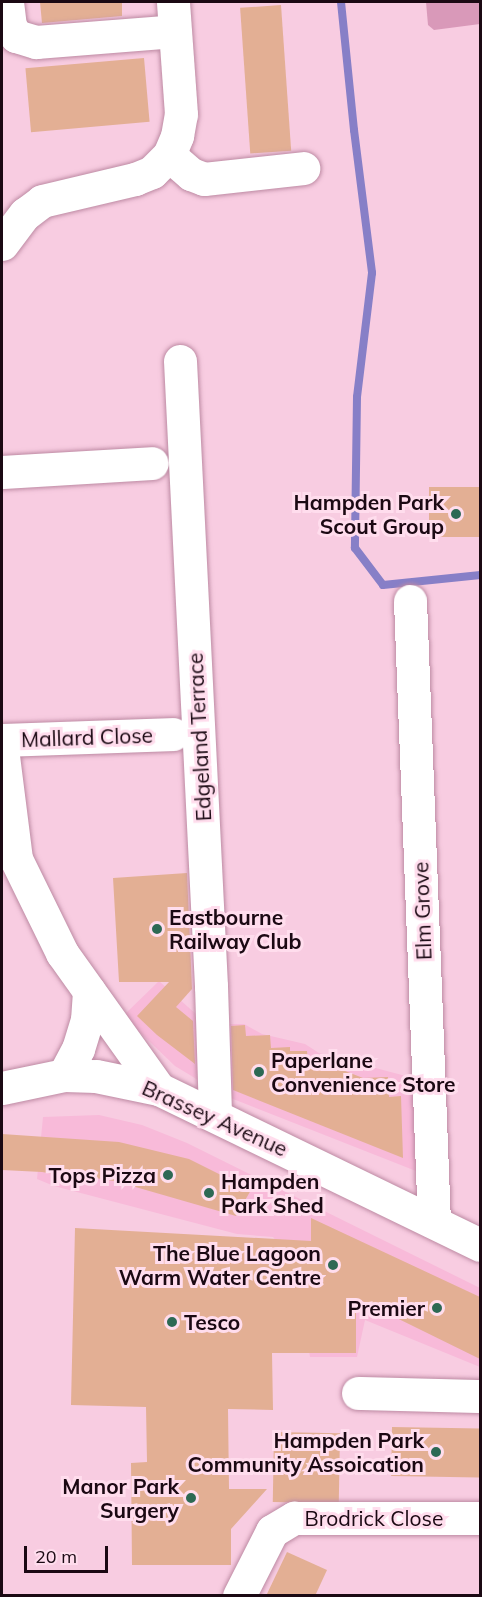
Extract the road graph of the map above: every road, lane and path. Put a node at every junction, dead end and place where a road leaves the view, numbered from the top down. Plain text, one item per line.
1 (7, 2) edge
2 (174, 16) edge
3 (169, 155) junction
4 (303, 168) dead end
5 (4, 234) edge
6 (180, 361) dead end
7 (152, 463) dead end
8 (2, 472) edge
9 (410, 601) dead end
10 (173, 734) dead end
11 (2, 740) edge
12 (2, 748) edge
13 (89, 991) junction
14 (64, 1075) junction
15 (2, 1088) edge
16 (159, 1089) junction
17 (215, 1114) junction
18 (434, 1222) junction
19 (477, 1240) edge
20 (357, 1394) dead end
21 (480, 1396) edge
22 (480, 1518) edge
23 (239, 1596) edge

1 - 2 street
2 - 3 street
3 - 4 street
3 - 5 street
6 - 17 street, Edgeland Terrace
7 - 8 street
9 - 18 street, Elm Grove
10 - 11 street, Mallard Close
12 - 13 street
13 - 14 street
13 - 16 street
14 - 15 street, Brassey Avenue
14 - 16 street, Brassey Avenue
16 - 17 street, Brassey Avenue
17 - 18 street, Brassey Avenue
18 - 19 street, Brassey Avenue
20 - 21 street
22 - 23 street, Brodrick Close

